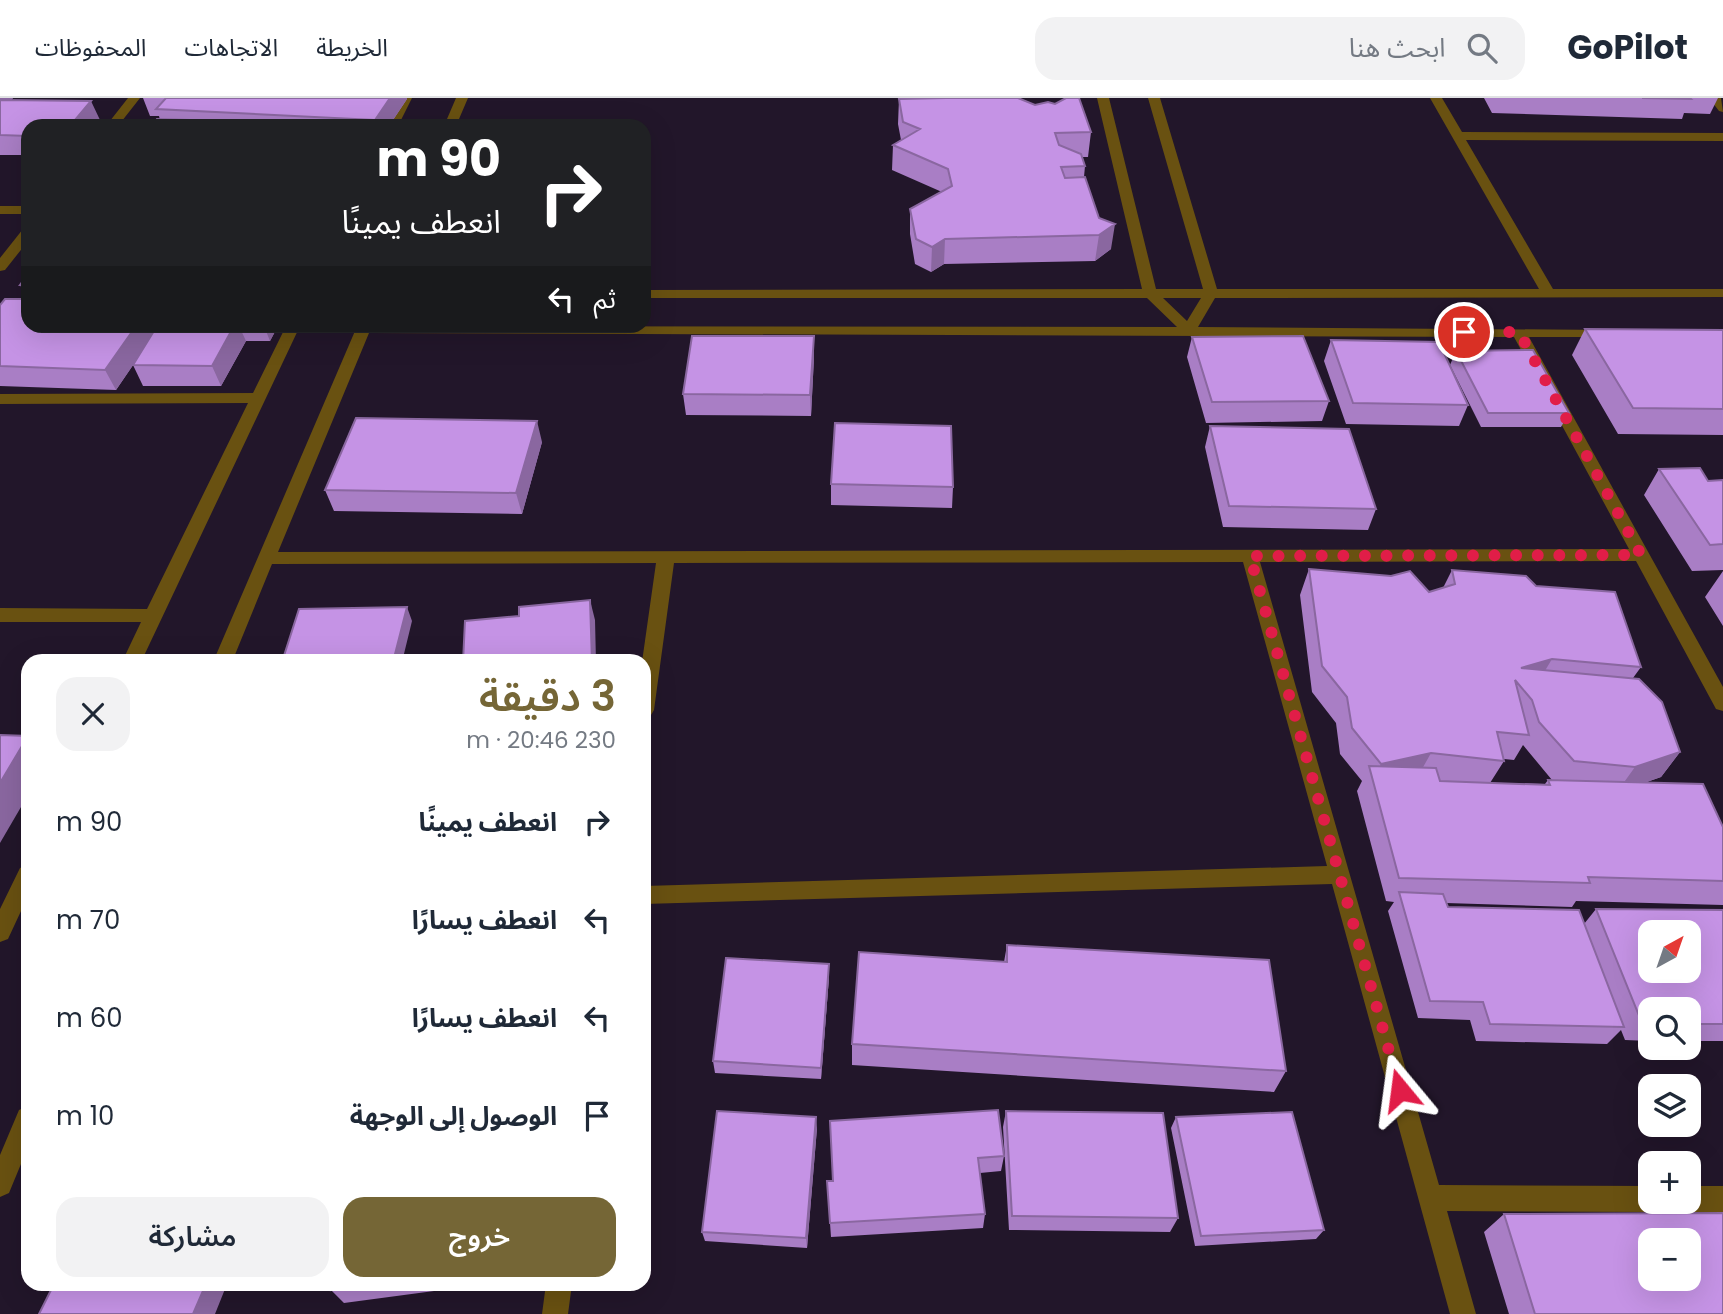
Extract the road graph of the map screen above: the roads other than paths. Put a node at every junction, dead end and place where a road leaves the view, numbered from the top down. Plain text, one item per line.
1 (134, 98) edge
2 (406, 98) edge
3 (462, 98) edge
4 (1103, 98) edge
5 (1154, 98) edge
6 (1436, 98) edge
7 (1715, 98) edge
8 (1723, 108) edge
9 (118, 119) edge
10 (396, 119) edge
11 (453, 119) edge
12 (1457, 136) junction
13 (1723, 137) edge
14 (0, 210) edge
15 (21, 210) edge
16 (21, 241) edge
17 (0, 267) edge
18 (651, 293) edge
19 (1150, 293) junction
20 (1212, 293) junction
21 (1548, 293) junction
22 (1723, 293) edge
23 (651, 328) edge
24 (1189, 331) junction
25 (1519, 332) junction
26 (290, 333) edge
27 (358, 333) edge
28 (1628, 333) edge
29 (258, 398) junction
30 (0, 399) edge
31 (1641, 555) junction
32 (1250, 556) junction
33 (666, 557) junction
34 (267, 558) junction
35 (0, 615) edge
36 (153, 616) junction
37 (135, 654) edge
38 (225, 654) edge
39 (651, 661) edge
40 (1723, 704) edge
41 (1340, 874) junction
42 (21, 888) edge
43 (651, 895) edge
44 (0, 932) edge
45 (21, 1134) edge
46 (0, 1184) edge
47 (1430, 1198) junction
48 (1638, 1199) edge
49 (1701, 1199) edge
50 (1723, 1199) edge
51 (558, 1291) edge
52 (555, 1314) edge
53 (1463, 1314) edge

1 - 9 street
2 - 10 street
3 - 11 street
4 - 19 street
5 - 20 street
6 - 12 street
7 - 8 street
12 - 13 street
12 - 21 street
14 - 15 street
16 - 17 street
18 - 19 street
19 - 20 street
19 - 24 street
20 - 21 street
20 - 24 street
21 - 22 street
23 - 24 street
24 - 25 street
25 - 28 street
25 - 31 street
26 - 29 street
27 - 34 street
29 - 30 street
29 - 36 street
31 - 32 street
31 - 40 street
32 - 33 street
32 - 41 street
33 - 34 street
33 - 39 street
34 - 38 street
35 - 36 street
36 - 37 street
41 - 43 street
41 - 47 street
42 - 44 street
45 - 46 street
47 - 48 street
47 - 53 street
49 - 50 street
51 - 52 street

